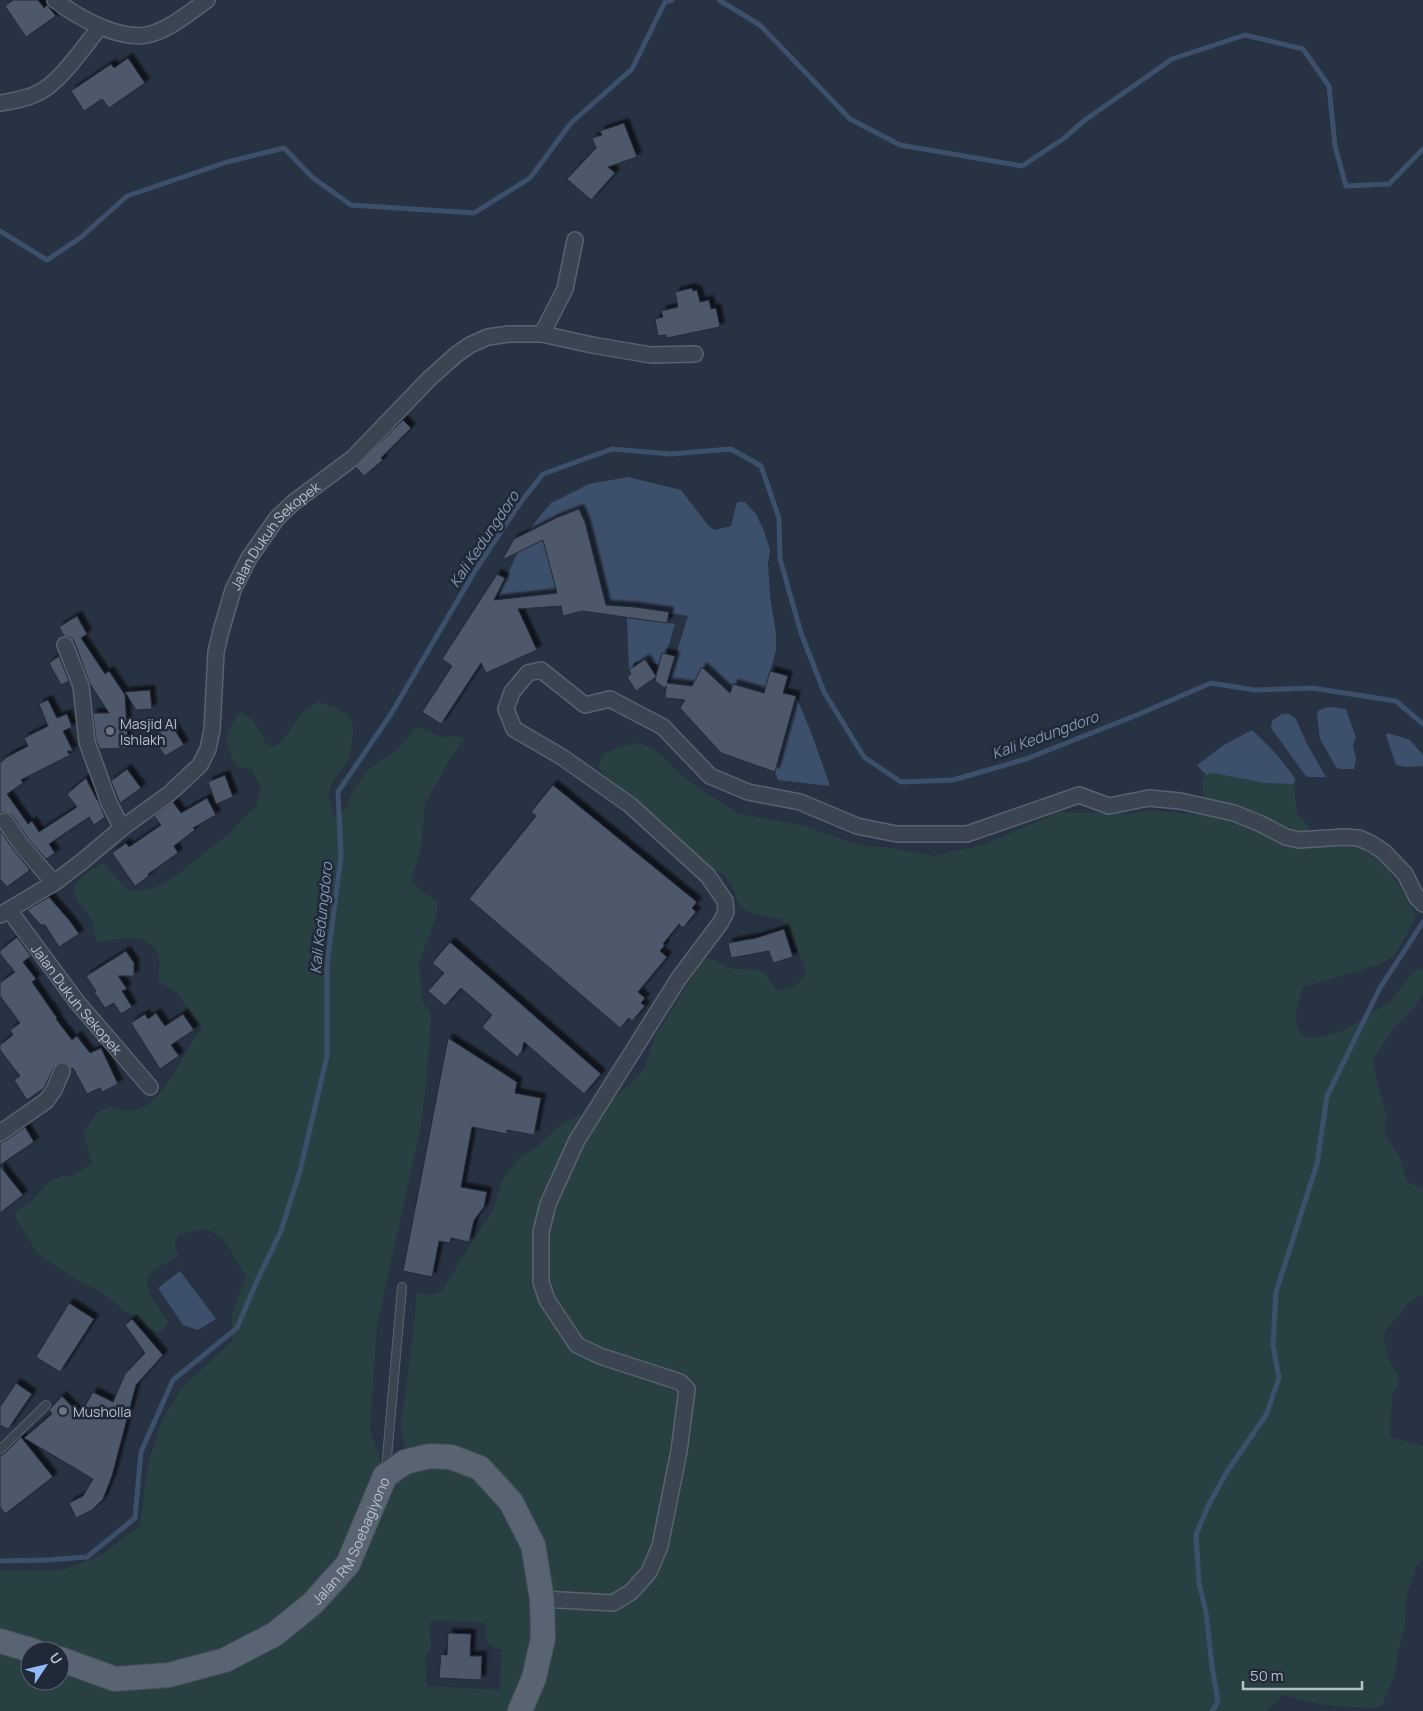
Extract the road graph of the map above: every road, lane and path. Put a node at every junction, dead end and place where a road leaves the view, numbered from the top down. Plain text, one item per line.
1 (55, 0) edge
2 (207, 0) edge
3 (100, 27) junction
4 (0, 104) edge
5 (575, 240) dead end
6 (542, 334) junction
7 (695, 354) dead end
8 (65, 645) dead end
9 (5, 821) dead end
10 (122, 828) junction
11 (54, 883) junction
12 (1420, 901) edge
13 (4, 913) edge
14 (62, 1071) dead end
15 (150, 1087) dead end
16 (0, 1133) edge
17 (402, 1287) dead end
18 (46, 1405) dead end
19 (0, 1450) edge
20 (385, 1476) junction
21 (542, 1599) junction
22 (0, 1641) edge
23 (20, 1647) edge
24 (70, 1663) edge
25 (520, 1711) edge

1 - 3 street
2 - 3 street
3 - 4 street
5 - 6 street
6 - 7 street, Jalan Dukuh Sekopek
6 - 10 street, Jalan Dukuh Sekopek
8 - 10 street
9 - 11 street
10 - 11 street, Jalan Dukuh Sekopek
11 - 13 street, Jalan Dukuh Sekopek
12 - 21 street
13 - 15 street, Jalan Dukuh Sekopek
14 - 16 street
17 - 20 lane
18 - 19 lane
20 - 21 main road, Jalan RM Soebagiyono
20 - 24 main road, Jalan RM Soebagiyono
21 - 25 main road, Jalan RM Soebagiyono
22 - 23 main road

